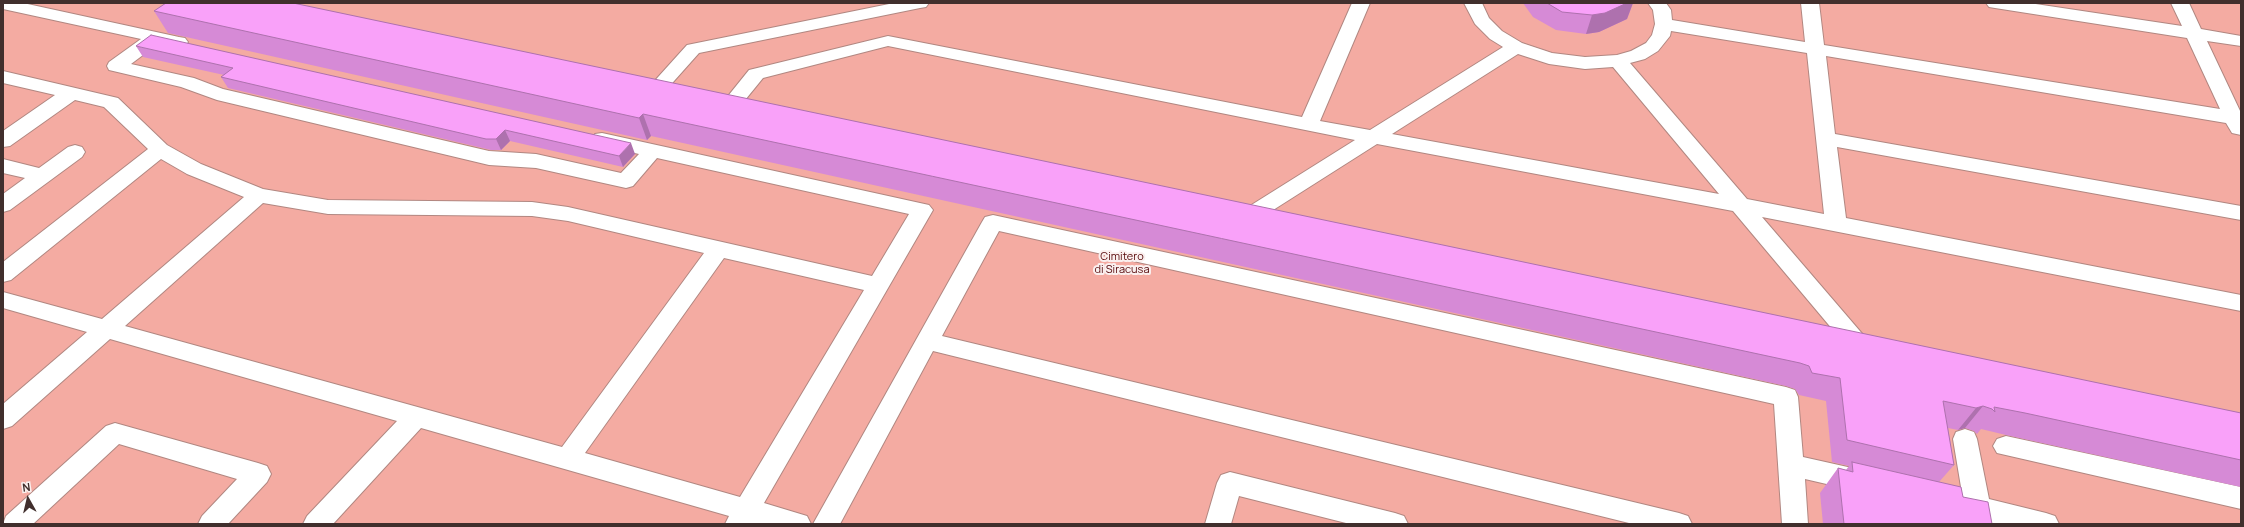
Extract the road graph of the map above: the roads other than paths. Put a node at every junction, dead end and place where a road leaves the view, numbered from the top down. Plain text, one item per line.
1 (920, 3) edge
2 (1361, 3) edge
3 (1473, 3) edge
4 (1657, 3) edge
5 (1810, 3) edge
6 (1995, 3) edge
7 (2180, 3) edge
8 (3, 4) edge
9 (1664, 24) junction
10 (2196, 34) junction
11 (156, 37) junction
12 (2241, 41) edge
13 (195, 46) edge
14 (1516, 47) junction
15 (1815, 49) junction
16 (1618, 61) junction
17 (3, 76) edge
18 (682, 90) edge
19 (71, 93) junction
20 (712, 97) edge
21 (734, 102) junction
22 (758, 106) edge
23 (2239, 123) edge
24 (1308, 124) junction
25 (583, 134) edge
26 (1374, 137) junction
27 (1826, 139) junction
28 (3, 141) edge
29 (160, 150) junction
30 (653, 150) junction
31 (75, 152) dead end
32 (3, 166) edge
33 (43, 176) junction
34 (259, 195) junction
35 (3, 205) edge
36 (1740, 205) junction
37 (1229, 208) edge
38 (2241, 213) edge
39 (1252, 214) junction
40 (1284, 220) edge
41 (1836, 223) junction
42 (719, 249) junction
43 (3, 274) edge
44 (877, 285) junction
45 (3, 300) edge
46 (2241, 302) edge
47 (106, 329) junction
48 (1826, 336) edge
49 (927, 341) junction
50 (1857, 343) junction
51 (1880, 348) edge
52 (416, 417) junction
53 (3, 419) edge
54 (1965, 439) dead end
55 (2006, 446) dead end
56 (567, 459) junction
57 (1790, 465) junction
58 (1880, 486) edge
59 (2241, 498) edge
60 (1940, 500) edge
61 (1979, 516) edge
62 (743, 517) edge
63 (15, 524) edge
64 (211, 524) edge
65 (316, 524) edge
66 (798, 524) edge
67 (826, 524) edge
68 (1218, 524) edge
69 (1395, 524) edge
70 (1679, 524) edge
71 (1795, 524) edge
72 (2046, 524) edge

1 - 18 lane
2 - 24 lane
3 - 14 lane
4 - 9 lane
5 - 15 lane
6 - 10 lane
7 - 10 lane
8 - 11 lane
9 - 15 lane
9 - 16 lane
10 - 12 lane
10 - 23 lane
11 - 13 lane
11 - 30 lane
14 - 16 lane
14 - 26 lane
15 - 23 lane
15 - 27 lane
16 - 36 lane
17 - 19 lane
19 - 28 lane
19 - 29 lane
20 - 21 lane
21 - 22 lane
21 - 24 lane
24 - 26 lane
25 - 30 lane
26 - 36 lane
26 - 39 lane
27 - 38 lane
27 - 41 lane
29 - 34 lane
29 - 43 lane
30 - 44 lane
31 - 33 lane
32 - 33 lane
33 - 35 lane
34 - 42 lane
34 - 47 lane
36 - 41 lane
36 - 50 lane
37 - 39 lane
39 - 40 lane
41 - 46 lane
42 - 44 lane
42 - 56 lane
44 - 62 lane
45 - 47 lane
47 - 52 lane
47 - 53 lane
48 - 50 lane
49 - 57 lane
49 - 67 lane
49 - 70 lane
50 - 51 lane
52 - 56 lane
52 - 65 lane
54 - 61 lane
55 - 59 lane
56 - 62 lane
57 - 58 lane
57 - 71 lane
60 - 61 lane
61 - 72 lane
62 - 66 lane
63 - 64 lane
68 - 69 lane

